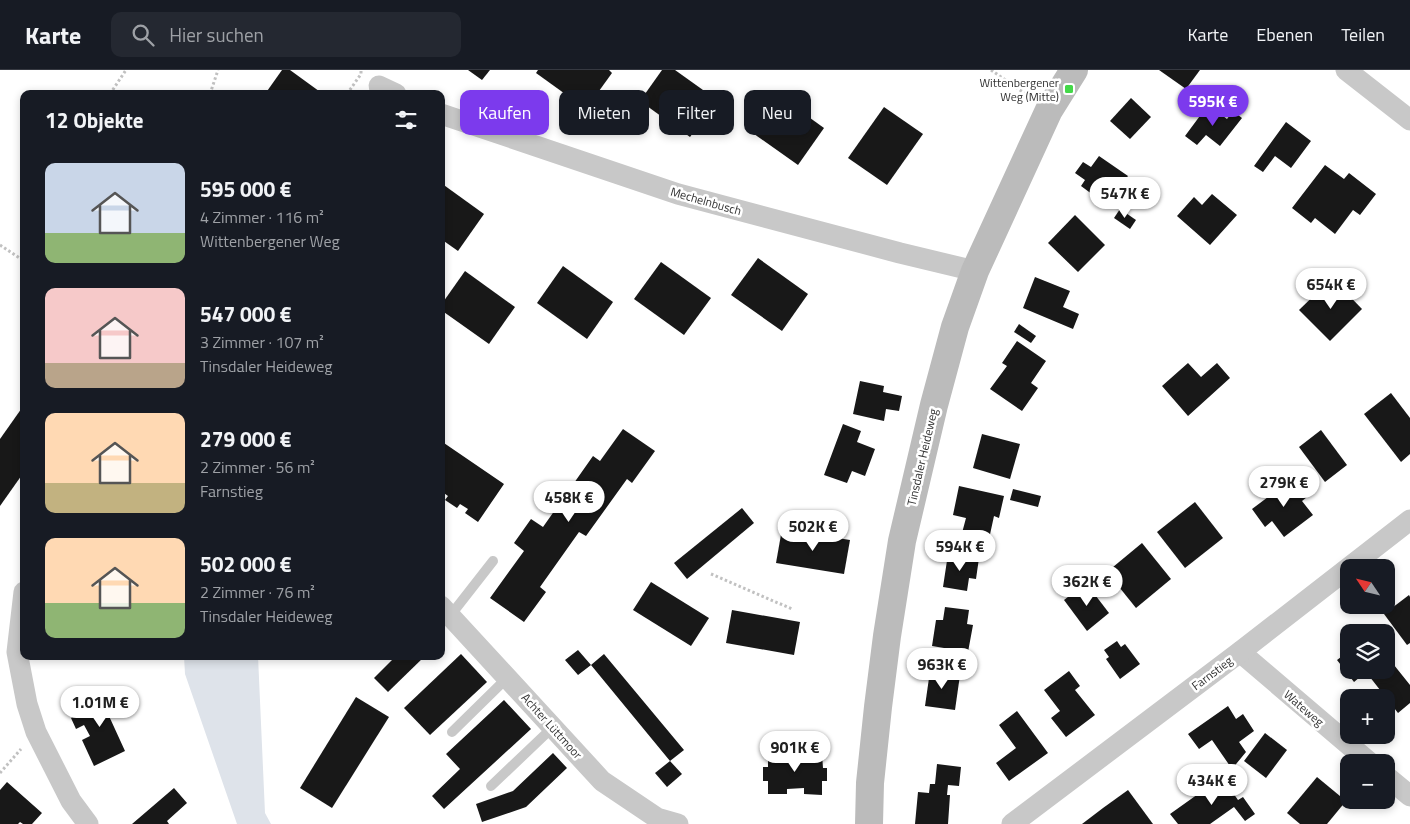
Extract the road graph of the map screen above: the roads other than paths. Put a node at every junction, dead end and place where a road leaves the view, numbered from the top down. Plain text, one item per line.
1 (1074, 70) edge
2 (1346, 70) edge
3 (445, 115) edge
4 (1410, 120) edge
5 (975, 271) junction
6 (1410, 520) edge
7 (493, 561) dead end
8 (446, 611) edge
9 (20, 626) edge
10 (1240, 652) junction
11 (508, 677) junction
12 (553, 727) junction
13 (452, 732) dead end
14 (1360, 754) edge
15 (1395, 784) edge
16 (490, 786) dead end
17 (1410, 796) edge
18 (88, 824) edge
19 (678, 824) edge
20 (869, 824) edge
21 (1012, 824) edge

1 - 5 street, Tinsdaler Heideweg
2 - 4 street
3 - 5 street, Mechelnbusch
5 - 20 street, Tinsdaler Heideweg
6 - 10 street, Farnstieg
7 - 8 lane
8 - 11 street, Achter Lüttmoor
9 - 18 street
10 - 14 street, Wateweg
10 - 21 street, Farnstieg
11 - 12 street, Achter Lüttmoor
11 - 13 lane
12 - 16 lane
12 - 19 street, Achter Lüttmoor
15 - 17 street

